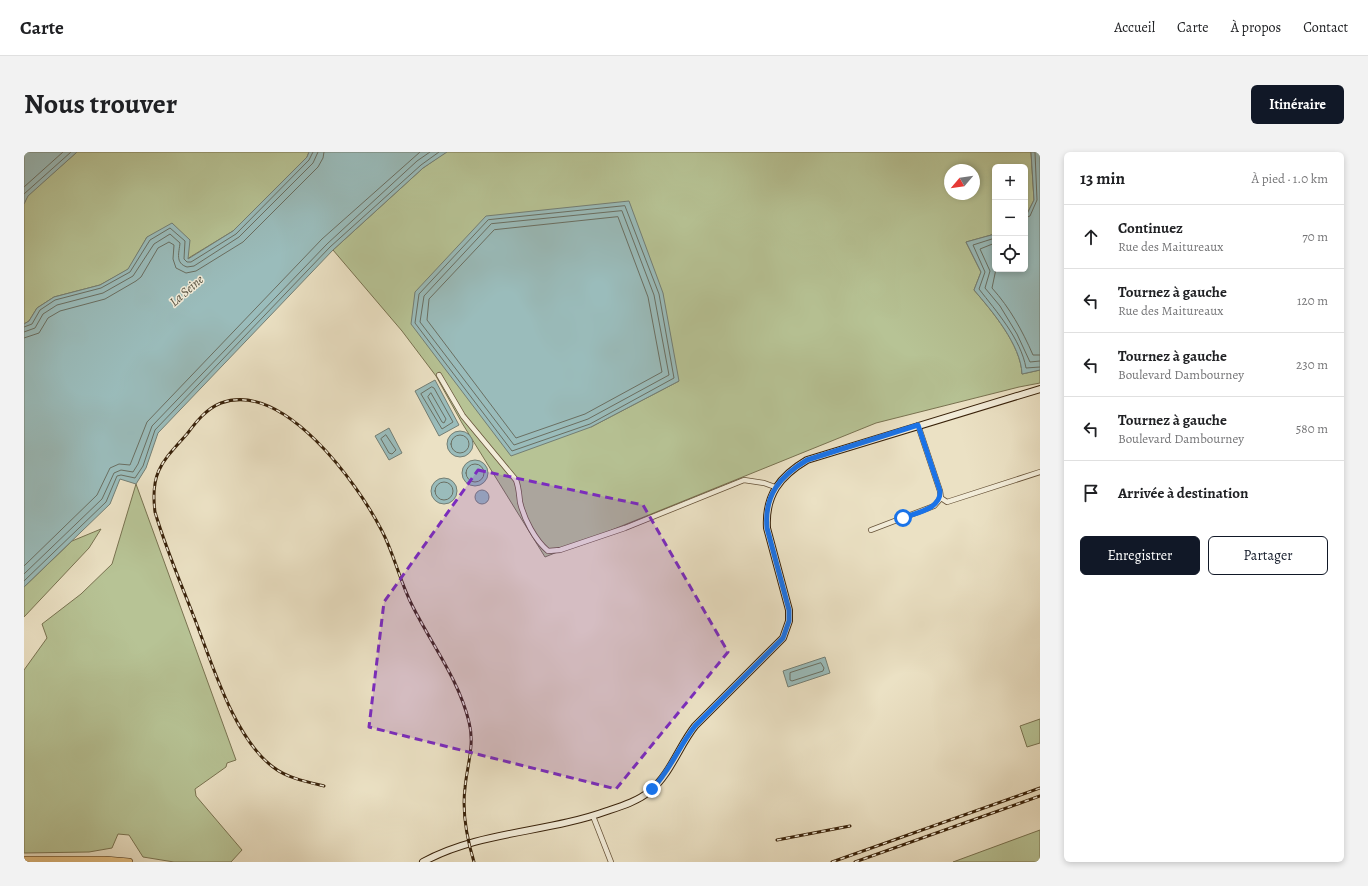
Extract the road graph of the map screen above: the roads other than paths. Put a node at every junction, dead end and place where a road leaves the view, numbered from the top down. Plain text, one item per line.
1 (439, 375) dead end
2 (1040, 389) edge
3 (918, 425) junction
4 (1040, 472) edge
5 (775, 487) junction
6 (941, 498) junction
7 (870, 530) dead end
8 (593, 816) junction
9 (24, 860) edge
10 (129, 862) edge
11 (423, 862) edge
12 (611, 862) edge

1 - 5 street
2 - 3 street
3 - 5 street
3 - 6 street
4 - 6 street
5 - 8 street
6 - 7 street
8 - 11 street
8 - 12 street
9 - 10 main road

